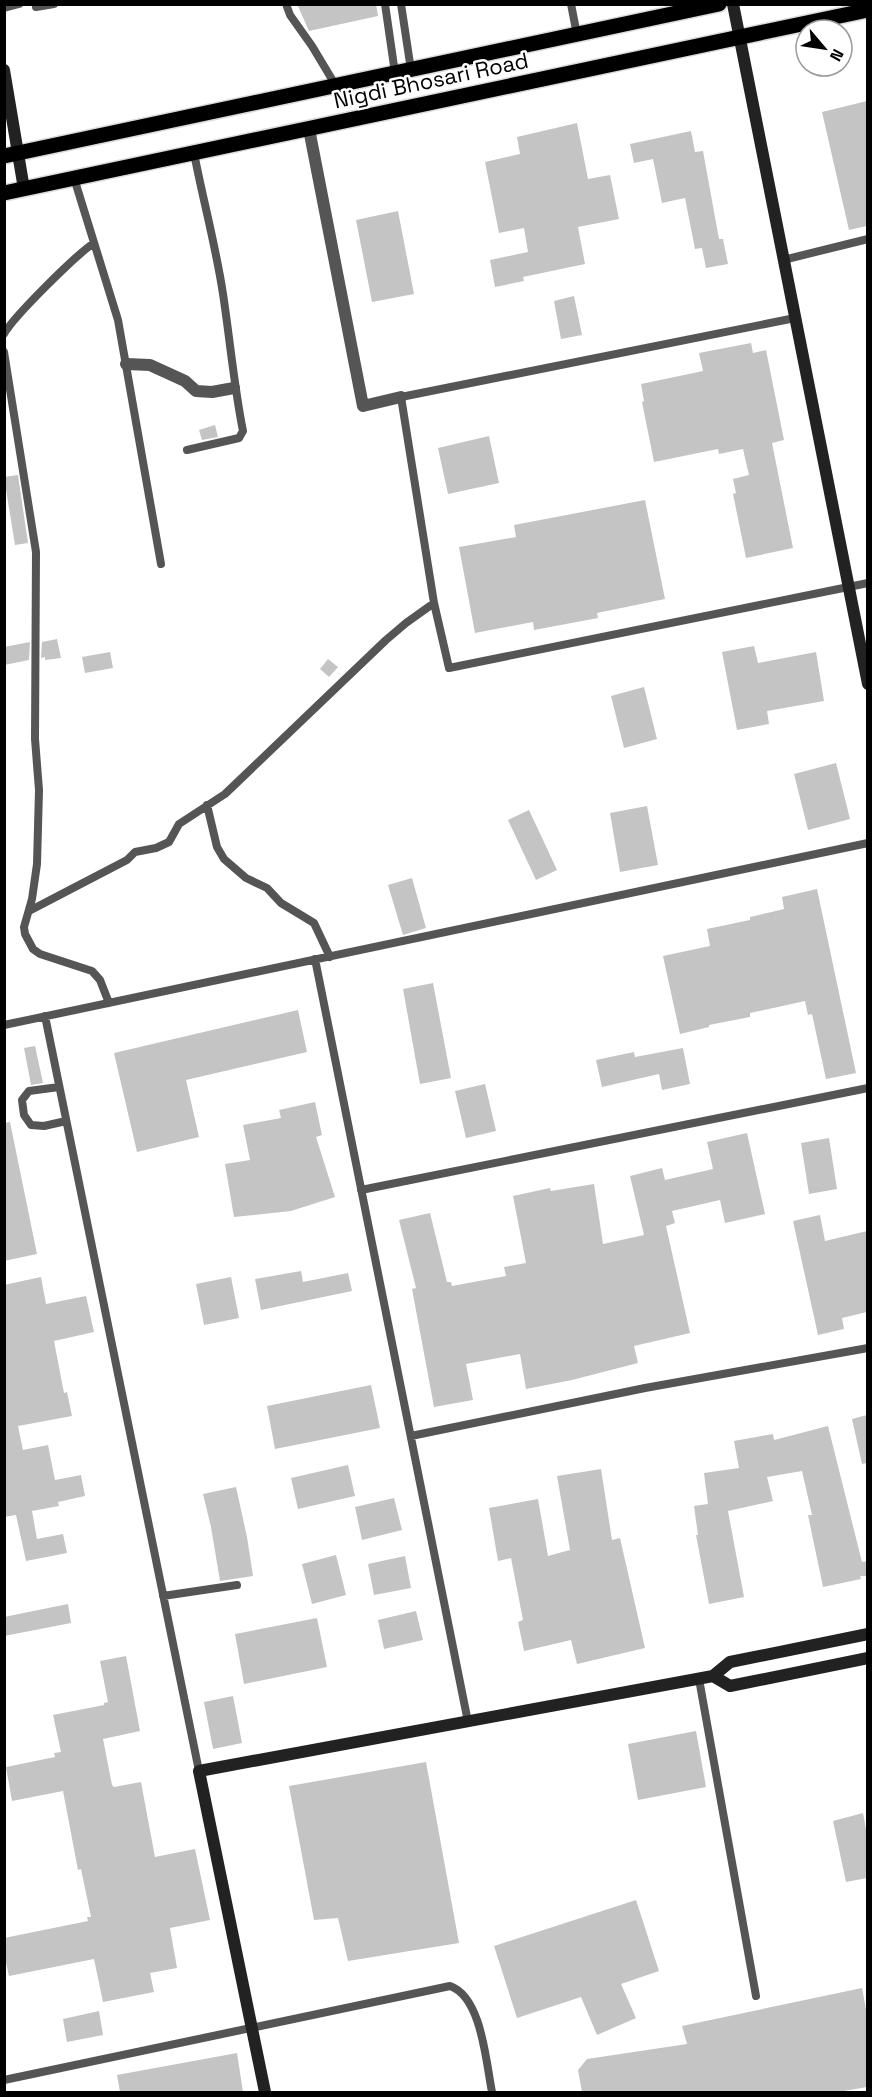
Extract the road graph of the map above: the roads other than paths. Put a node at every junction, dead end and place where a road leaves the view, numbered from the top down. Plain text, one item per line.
1 (19, 4) edge
2 (36, 4) edge
3 (54, 4) edge
4 (286, 4) edge
5 (385, 4) edge
6 (400, 4) edge
7 (571, 4) edge
8 (719, 4) edge
9 (733, 4) edge
10 (4, 8) edge
11 (867, 10) edge
12 (577, 35) junction
13 (739, 37) junction
14 (4, 70) edge
15 (411, 70) junction
16 (395, 73) junction
17 (336, 86) junction
18 (309, 129) junction
19 (194, 153) junction
20 (11, 155) edge
21 (74, 178) junction
22 (24, 189) junction
23 (4, 193) edge
24 (867, 239) edge
25 (94, 243) junction
26 (783, 260) junction
27 (795, 318) junction
28 (4, 334) edge
29 (4, 352) edge
30 (126, 364) junction
31 (234, 388) junction
32 (401, 397) junction
33 (187, 450) dead end
34 (161, 564) dead end
35 (867, 583) edge
36 (848, 587) junction
37 (434, 603) junction
38 (865, 658) edge
39 (867, 684) edge
40 (207, 805) junction
41 (867, 843) edge
42 (29, 911) junction
43 (330, 957) junction
44 (315, 959) junction
45 (109, 1003) junction
46 (45, 1016) junction
47 (4, 1025) edge
48 (59, 1087) junction
49 (867, 1088) edge
50 (66, 1121) junction
51 (361, 1190) junction
52 (867, 1348) edge
53 (411, 1436) junction
54 (237, 1585) dead end
55 (163, 1596) junction
56 (867, 1634) edge
57 (867, 1658) edge
58 (713, 1676) junction
59 (699, 1679) junction
60 (468, 1722) junction
61 (199, 1771) junction
62 (756, 1996) dead end
63 (251, 2028) junction
64 (4, 2080) edge
65 (265, 2092) edge
66 (492, 2092) edge

1 - 10 lane
2 - 3 lane
4 - 17 lane
5 - 16 lane
6 - 15 lane
7 - 12 lane
8 - 12 main road, Nigdi Bhosari Road
9 - 13 street
11 - 13 main road, Nigdi Bhosari Road
12 - 15 main road, Nigdi Bhosari Road
13 - 18 main road, Nigdi Bhosari Road
13 - 26 street
14 - 20 street
15 - 16 main road, Nigdi Bhosari Road
16 - 17 main road, Nigdi Bhosari Road
17 - 20 main road, Nigdi Bhosari Road
18 - 19 main road, Nigdi Bhosari Road
18 - 32 street
19 - 21 main road, Nigdi Bhosari Road
19 - 31 lane
20 - 22 street
21 - 22 main road, Nigdi Bhosari Road
21 - 25 lane
22 - 23 main road, Nigdi Bhosari Road
24 - 26 lane
25 - 28 lane
25 - 30 lane
26 - 27 street
27 - 32 lane
27 - 36 street
29 - 42 lane
30 - 31 street
30 - 34 lane
31 - 33 lane
32 - 37 lane
35 - 36 lane
36 - 37 lane
36 - 38 street
37 - 40 lane
38 - 39 street
40 - 42 lane
40 - 43 lane
41 - 43 lane
42 - 45 lane
43 - 44 lane
44 - 45 lane
44 - 51 lane
45 - 46 lane
46 - 47 lane
46 - 48 lane
48 - 50 lane
48 - 50 lane
49 - 51 lane
50 - 55 lane
51 - 53 lane
52 - 53 lane
53 - 60 lane
54 - 55 lane
55 - 61 lane
56 - 58 street
57 - 58 street
58 - 59 street
59 - 60 street
59 - 62 lane
60 - 61 street
61 - 63 street
63 - 64 lane
63 - 65 street
63 - 66 lane

